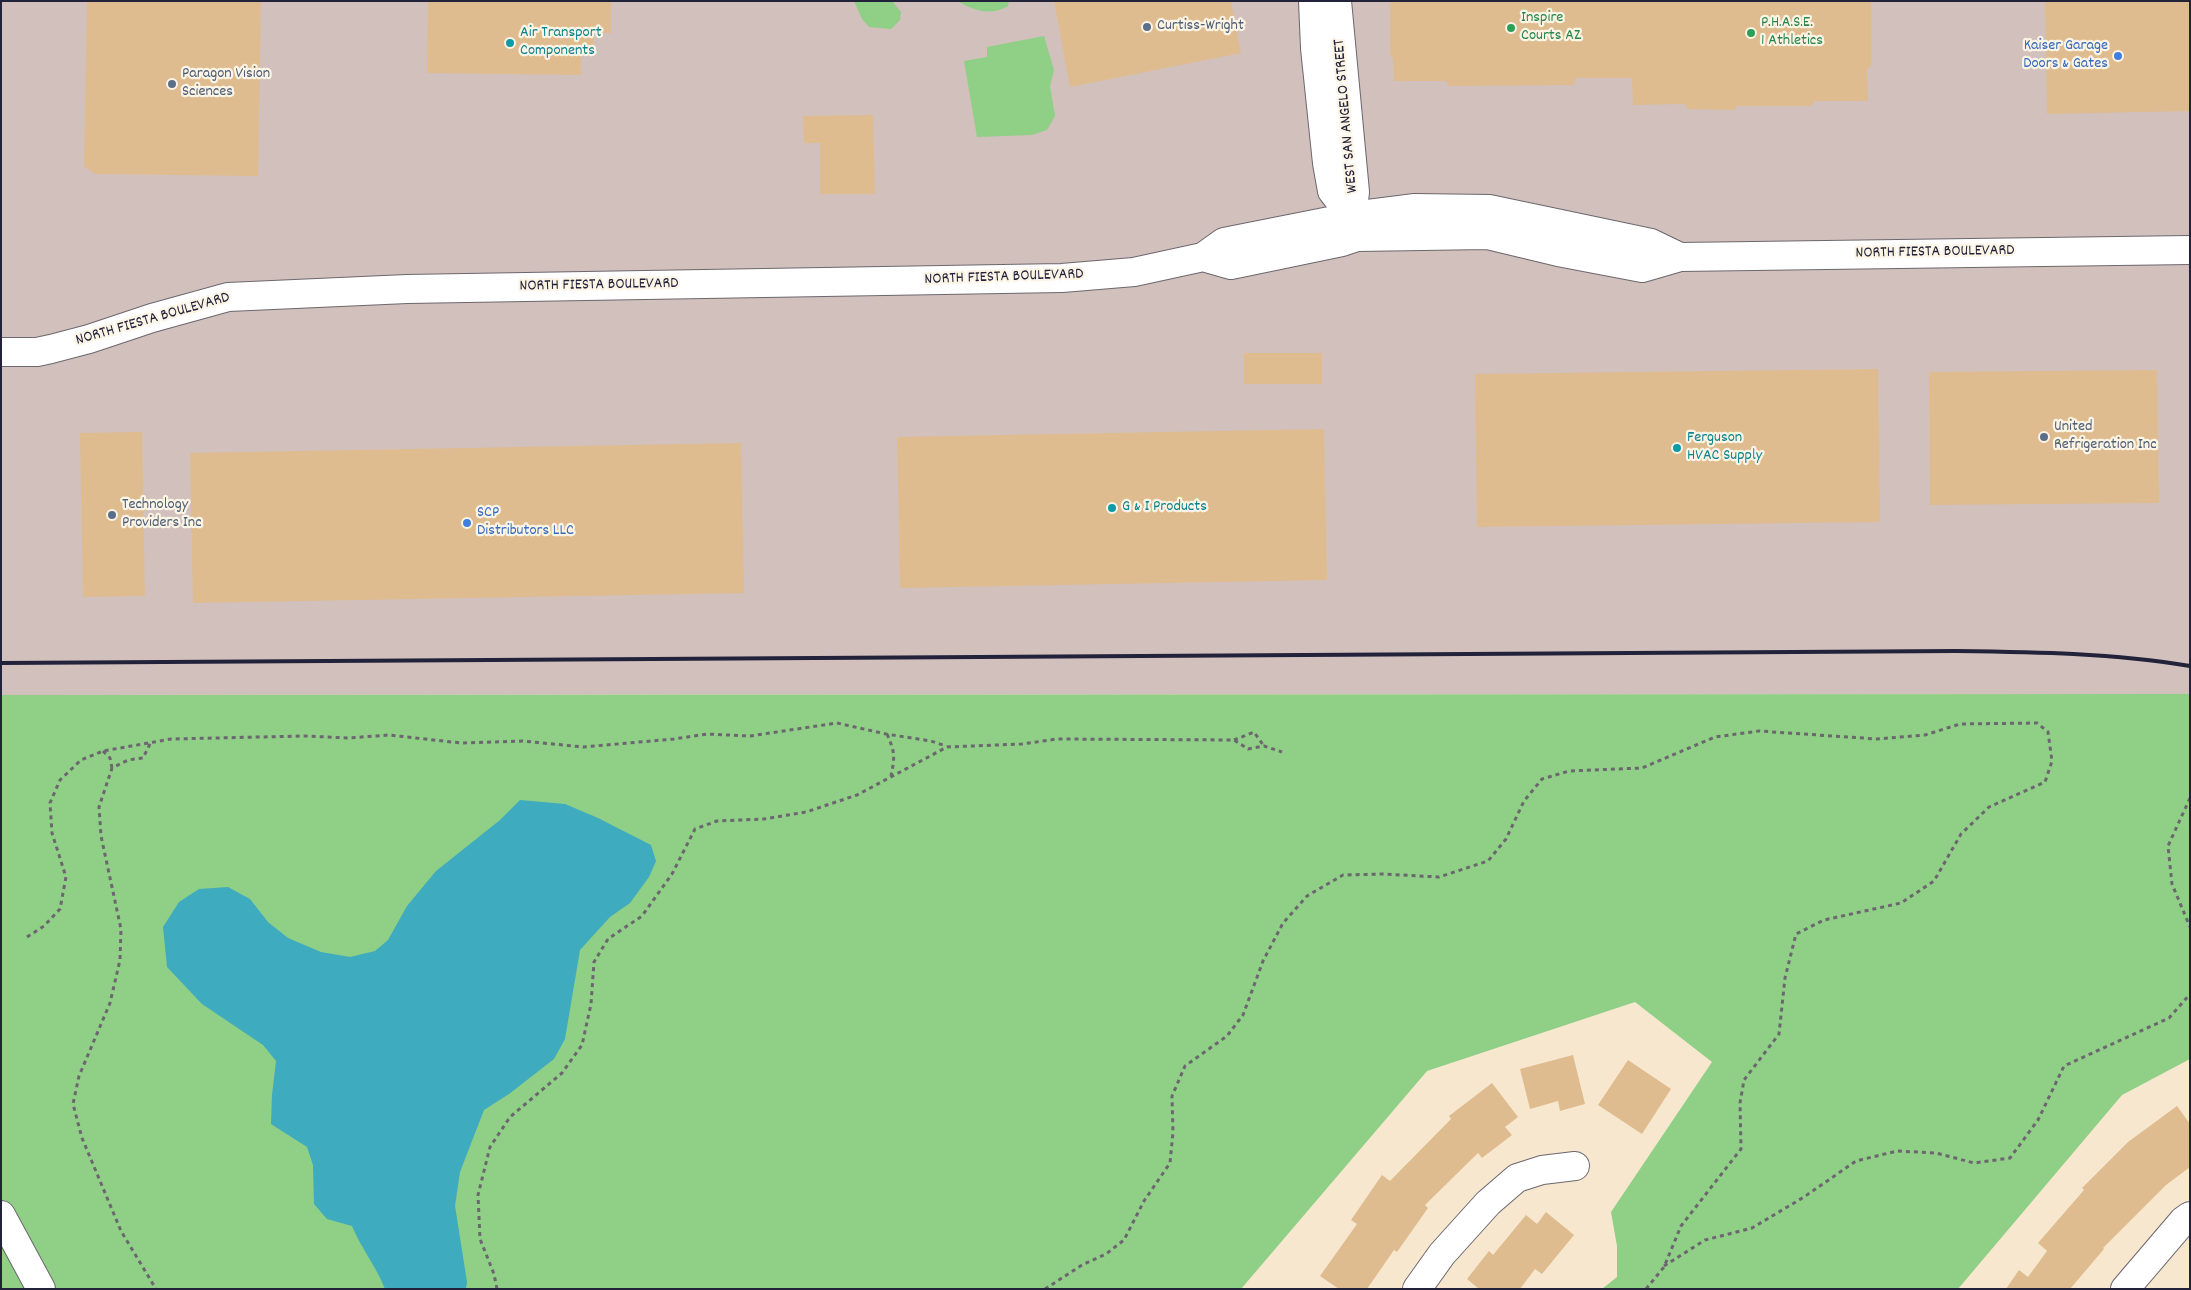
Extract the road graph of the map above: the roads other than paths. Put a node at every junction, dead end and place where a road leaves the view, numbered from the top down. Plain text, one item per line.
1 (1313, 1) edge
2 (1337, 1) edge
3 (1354, 227) junction
4 (2190, 250) edge
5 (1, 352) edge
6 (1575, 1166) dead end
7 (1, 1215) edge
8 (2187, 1224) edge
9 (41, 1289) edge
10 (1417, 1289) edge
11 (2125, 1289) edge

1 - 3 street, WEST SAN ANGELO STREET
2 - 3 street, WEST SAN ANGELO STREET
3 - 4 street, NORTH FIESTA BOULEVARD
3 - 5 street, NORTH FIESTA BOULEVARD
6 - 10 street
7 - 9 street
8 - 11 street

